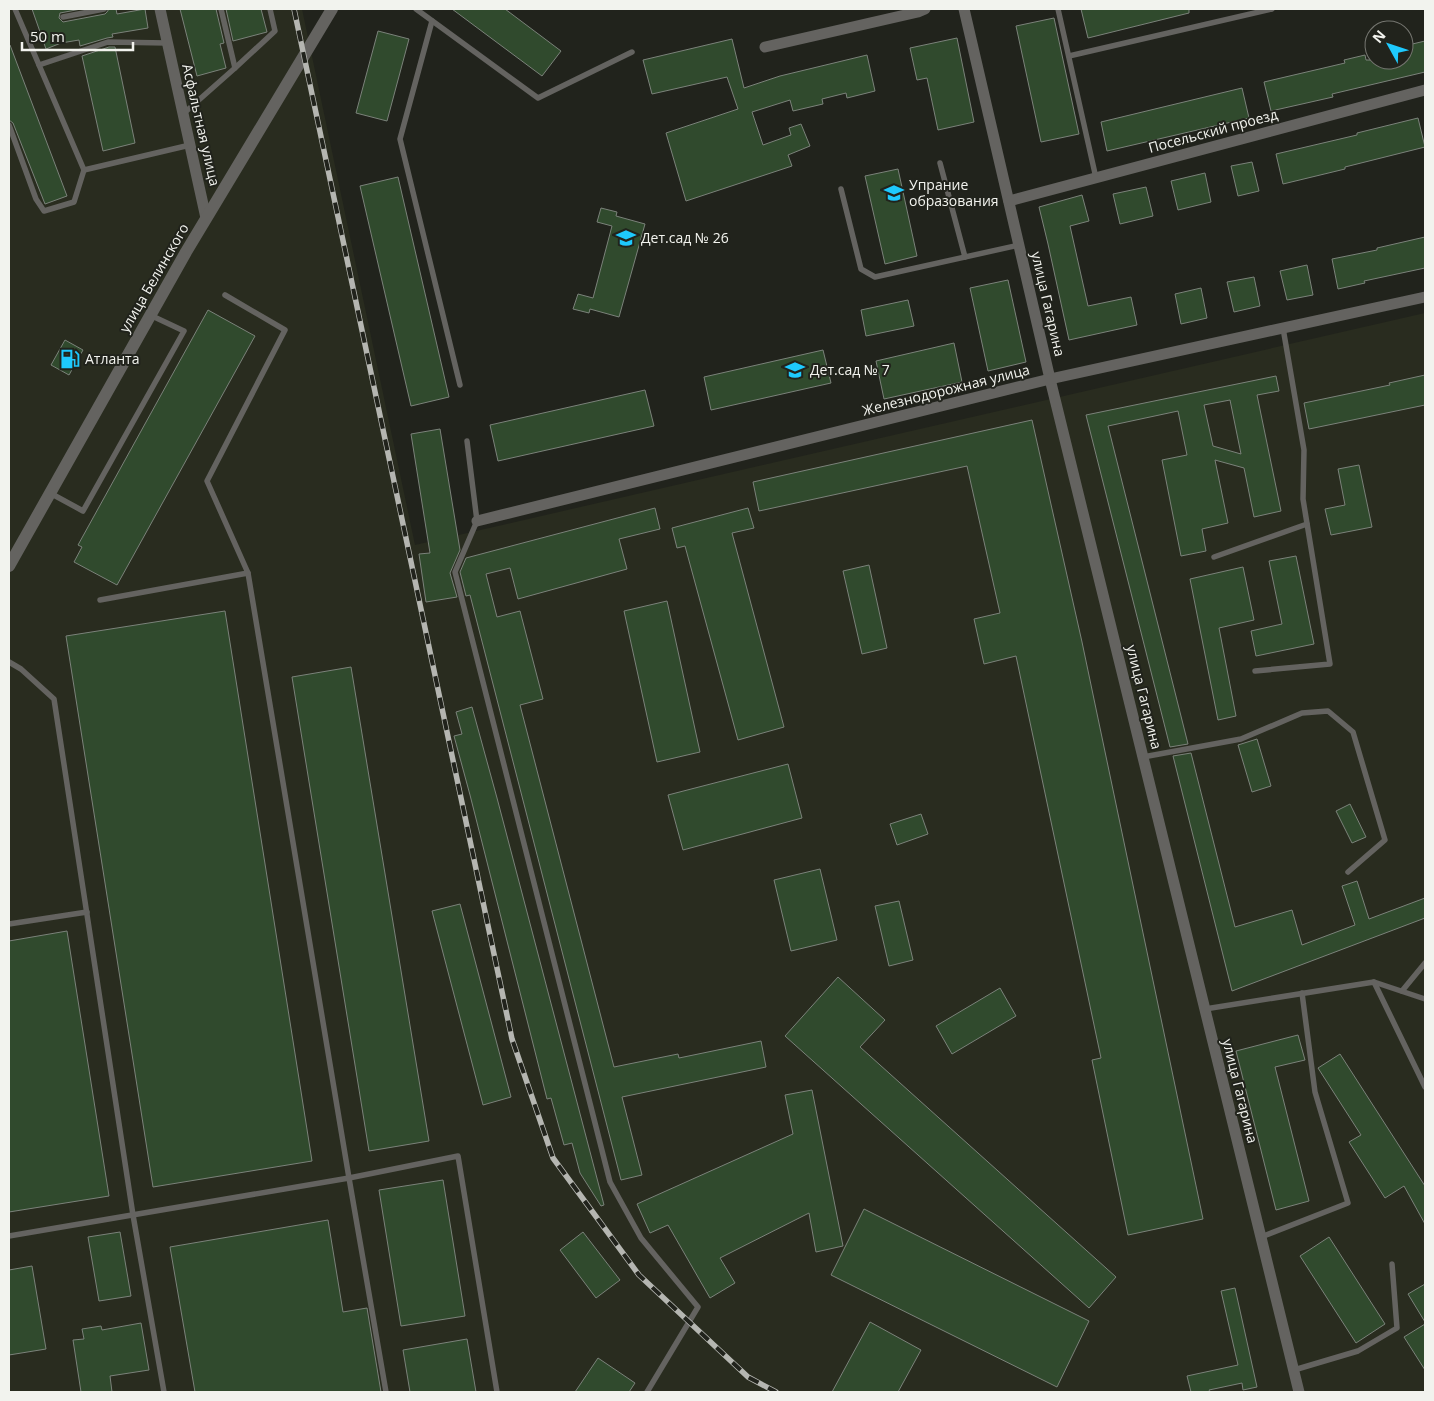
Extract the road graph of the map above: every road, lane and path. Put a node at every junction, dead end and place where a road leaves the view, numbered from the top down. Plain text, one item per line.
1 (15, 9) edge
2 (104, 9) edge
3 (160, 9) edge
4 (221, 9) edge
5 (270, 9) edge
6 (332, 9) edge
7 (416, 9) edge
8 (964, 9) edge
9 (1058, 9) edge
10 (1272, 9) edge
11 (920, 10) edge
12 (63, 17) dead end
13 (432, 21) junction
14 (167, 43) junction
15 (765, 47) dead end
16 (632, 52) dead end
17 (1069, 56) junction
18 (39, 65) junction
19 (235, 68) junction
20 (1425, 90) edge
21 (183, 114) junction
22 (9, 125) edge
23 (190, 145) junction
24 (940, 163) dead end
25 (84, 170) junction
26 (1096, 178) junction
27 (840, 189) dead end
28 (1009, 201) junction
29 (206, 218) junction
30 (1020, 245) junction
31 (965, 257) junction
32 (225, 295) dead end
33 (1425, 296) edge
34 (150, 315) junction
35 (1283, 328) junction
36 (1050, 379) junction
37 (460, 385) dead end
38 (467, 441) dead end
39 (50, 492) junction
40 (477, 521) junction
41 (1307, 524) junction
42 (1214, 556) dead end
43 (9, 566) edge
44 (248, 573) junction
45 (100, 600) dead end
46 (9, 662) edge
47 (1255, 671) dead end
48 (1143, 756) junction
49 (1348, 872) dead end
50 (87, 912) junction
51 (9, 924) edge
52 (1425, 964) edge
53 (1374, 982) junction
54 (1402, 991) junction
55 (1302, 993) junction
56 (1425, 999) edge
57 (1205, 1009) junction
58 (1425, 1087) edge
59 (349, 1178) junction
60 (133, 1215) junction
61 (9, 1236) edge
62 (1261, 1237) junction
63 (1392, 1264) dead end
64 (1294, 1370) junction
65 (164, 1392) edge
66 (386, 1392) edge
67 (497, 1392) edge
68 (646, 1392) edge
69 (1299, 1392) edge

1 - 18 lane
2 - 12 lane
3 - 14 street, Асфальтная улица
4 - 19 lane
5 - 19 lane
6 - 29 street, улица Белинского
7 - 13 lane
8 - 28 street, улица Гагарина
9 - 17 lane
10 - 17 lane
11 - 15 street
13 - 16 lane
13 - 37 lane
14 - 18 lane
14 - 21 street, Асфальтная улица
17 - 26 lane
18 - 25 lane
19 - 21 lane
20 - 26 street, Посельский проезд
21 - 23 street, Асфальтная улица
22 - 25 lane
23 - 25 lane
23 - 29 street, Асфальтная улица
24 - 31 lane
26 - 28 street, Посельский проезд
27 - 31 lane
28 - 30 street, улица Гагарина
29 - 34 street, улица Белинского
30 - 31 lane
30 - 36 street, улица Гагарина
32 - 44 lane
33 - 35 street, Железнодорожная улица
34 - 39 street, улица Белинского
34 - 39 lane
35 - 36 street, Железнодорожная улица
35 - 41 lane
36 - 40 street, Железнодорожная улица
36 - 48 street, улица Гагарина
38 - 40 lane
39 - 43 street, улица Белинского
40 - 68 lane
41 - 42 lane
41 - 47 lane
44 - 45 lane
44 - 59 lane
46 - 50 lane
48 - 49 lane
48 - 57 street, улица Гагарина
50 - 51 lane
50 - 60 lane
52 - 54 lane
53 - 54 lane
53 - 55 lane
53 - 58 lane
54 - 56 lane
55 - 57 lane
55 - 62 lane
57 - 62 street, улица Гагарина
59 - 60 lane
59 - 66 lane
59 - 67 lane
60 - 61 lane
60 - 65 lane
62 - 64 street, улица Гагарина
63 - 64 lane
64 - 69 street, улица Гагарина

